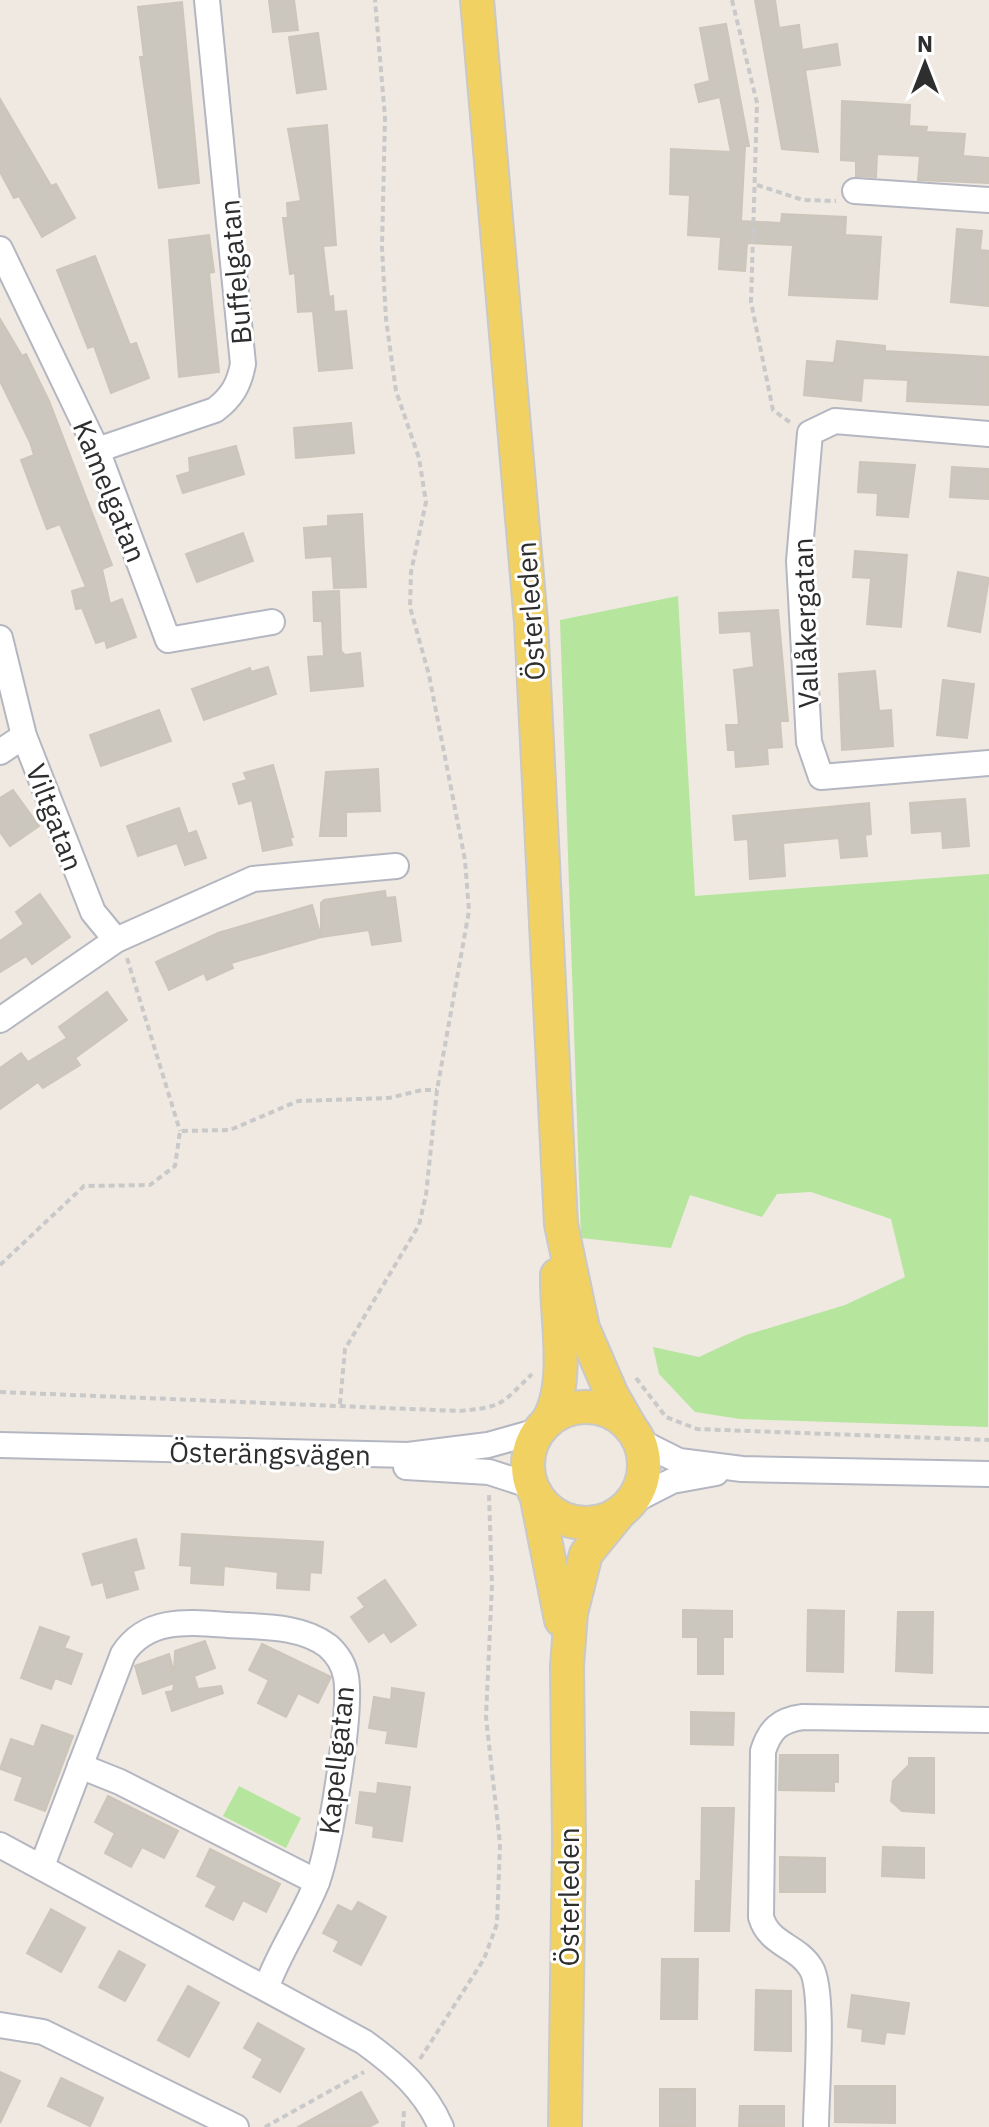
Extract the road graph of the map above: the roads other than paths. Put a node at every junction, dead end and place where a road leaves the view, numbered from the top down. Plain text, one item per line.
1 (207, 0) edge
2 (477, 0) edge
3 (855, 191) road end
4 (989, 200) edge
5 (0, 249) edge
6 (989, 434) edge
7 (97, 450) junction
8 (272, 622) dead end
9 (0, 638) edge
10 (24, 736) junction
11 (0, 752) edge
12 (989, 763) edge
13 (396, 866) dead end
14 (116, 940) junction
15 (0, 1020) edge
16 (561, 1224) junction
17 (542, 1426) junction
18 (635, 1434) junction
19 (0, 1445) edge
20 (0, 1456) edge
21 (742, 1469) junction
22 (989, 1474) edge
23 (534, 1490) junction
24 (625, 1507) junction
25 (567, 1666) junction
26 (989, 1720) edge
27 (80, 1766) junction
28 (0, 1845) edge
29 (42, 1866) junction
30 (317, 1882) junction
31 (267, 1986) junction
32 (0, 2025) edge
33 (236, 2127) edge
34 (441, 2127) edge
35 (565, 2127) edge
36 (816, 2127) edge

1 - 7 street, Buffelgatan
2 - 16 main road, Österleden
3 - 4 street
5 - 7 street, Kamelgatan
6 - 12 street, Vallåkergatan
7 - 8 street, Kamelgatan
9 - 10 street, Viltgatan
10 - 11 street
10 - 14 street, Viltgatan
13 - 14 street
14 - 15 street
16 - 17 main road, Österleden
16 - 18 main road, Österleden
17 - 18 main road
17 - 19 street, Österängsvägen
17 - 23 main road, Österleden
18 - 21 street
18 - 24 main road, Österleden
20 - 23 street, Österängsvägen
21 - 22 street
21 - 24 street
23 - 24 main road
23 - 25 main road, Österleden
24 - 25 main road, Österleden
25 - 35 main road, Österleden
26 - 36 street
27 - 29 street, Kapellgatan
27 - 30 street
27 - 30 street, Kapellgatan
28 - 29 street
29 - 31 street
30 - 31 street, Kapellgatan
31 - 34 street
32 - 33 street

